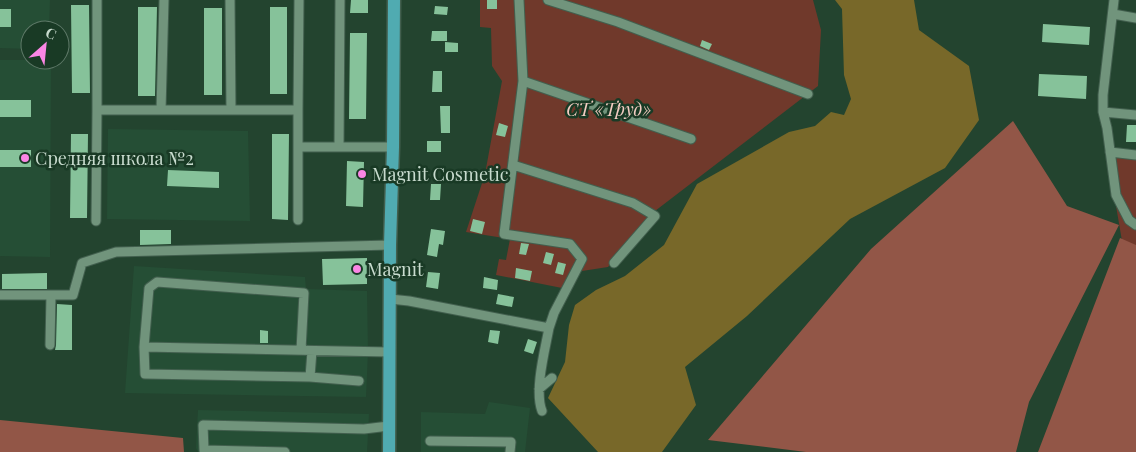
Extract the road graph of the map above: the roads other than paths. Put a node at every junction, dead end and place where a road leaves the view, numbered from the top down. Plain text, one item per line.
1 (97, 0) edge
2 (164, 0) edge
3 (230, 0) edge
4 (299, 0) edge
5 (340, 0) edge
6 (394, 0) edge
7 (519, 0) edge
8 (548, 0) edge
9 (1114, 0) edge
10 (1112, 14) junction
11 (1136, 18) edge
12 (523, 81) junction
13 (808, 94) dead end
14 (97, 110) junction
15 (161, 110) junction
16 (231, 110) junction
17 (298, 110) junction
18 (1103, 112) junction
19 (1136, 115) edge
20 (691, 139) dead end
21 (339, 146) junction
22 (298, 147) junction
23 (393, 147) junction
24 (1110, 152) junction
25 (1136, 155) edge
26 (513, 165) junction
27 (298, 220) dead end
28 (96, 222) dead end
29 (1136, 225) edge
30 (390, 245) junction
31 (614, 263) dead end
32 (0, 295) edge
33 (51, 295) junction
34 (390, 299) junction
35 (549, 328) junction
36 (50, 345) dead end
37 (144, 347) junction
38 (301, 350) junction
39 (312, 351) junction
40 (389, 352) junction
41 (310, 377) junction
42 (552, 378) dead end
43 (359, 381) dead end
44 (540, 389) junction
45 (542, 410) dead end
46 (389, 426) junction
47 (430, 441) dead end
48 (223, 451) edge
49 (265, 452) edge
50 (285, 452) edge
51 (389, 452) edge
52 (510, 452) edge

1 - 14 street
2 - 15 street
3 - 16 street
4 - 17 street
5 - 21 street
6 - 23 main road
7 - 12 street
8 - 13 street
9 - 10 street
10 - 11 street
10 - 18 street
12 - 20 street
12 - 26 street
14 - 15 street
14 - 28 street
15 - 16 street
16 - 17 street
17 - 22 street
18 - 19 street
18 - 24 street
21 - 22 street
21 - 23 street
22 - 27 street
23 - 30 main road
24 - 25 street
24 - 29 street
26 - 31 street
26 - 35 street
30 - 33 street
30 - 34 main road
32 - 33 street
33 - 36 street
34 - 35 street
34 - 40 main road
35 - 44 street
37 - 38 street
37 - 38 street
37 - 41 street
38 - 39 street
39 - 40 street
39 - 41 street
40 - 46 main road
41 - 43 street
42 - 44 street
44 - 45 street
46 - 48 street
46 - 51 main road
47 - 52 street
48 - 49 street
49 - 50 street

